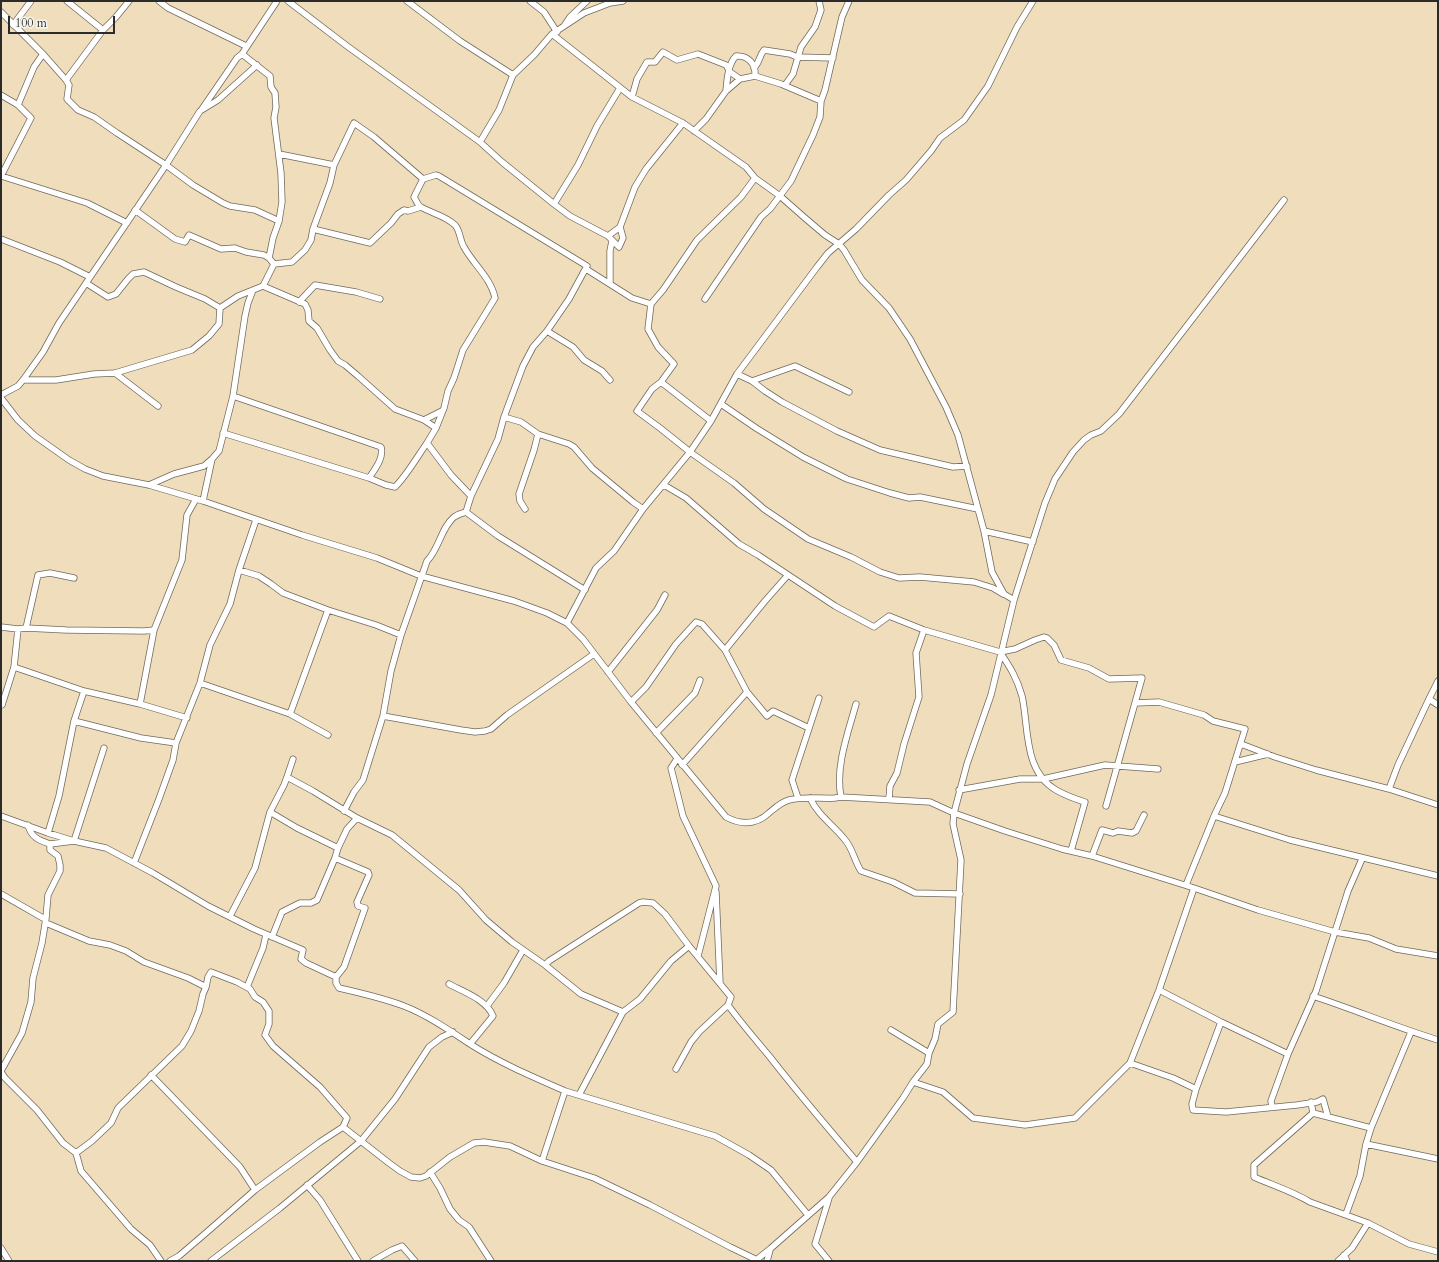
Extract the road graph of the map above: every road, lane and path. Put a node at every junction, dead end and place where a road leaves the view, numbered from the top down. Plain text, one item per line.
1 (31, 1) edge
2 (67, 1) edge
3 (129, 1) edge
4 (159, 1) edge
5 (277, 1) edge
6 (288, 1) edge
7 (407, 1) edge
8 (530, 1) edge
9 (587, 1) edge
10 (623, 1) edge
11 (819, 1) edge
12 (849, 1) edge
13 (1033, 1) edge
14 (1, 12) edge
15 (14, 25) junction
16 (562, 28) junction
17 (103, 30) junction
18 (554, 33) junction
19 (246, 46) junction
20 (43, 54) junction
21 (242, 54) junction
22 (797, 57) junction
23 (833, 58) junction
24 (257, 65) junction
25 (754, 68) junction
26 (730, 72) junction
27 (513, 75) junction
28 (755, 76) junction
29 (740, 79) junction
30 (66, 80) junction
31 (785, 85) junction
32 (620, 88) junction
33 (726, 91) junction
34 (1, 95) edge
35 (632, 97) junction
36 (821, 101) junction
37 (18, 105) junction
38 (200, 111) junction
39 (683, 123) junction
40 (694, 131) junction
41 (480, 142) junction
42 (278, 154) junction
43 (166, 165) junction
44 (334, 165) junction
45 (755, 178) junction
46 (422, 179) junction
47 (780, 196) junction
48 (1284, 200) dead end
49 (554, 204) junction
50 (421, 207) junction
51 (136, 210) junction
52 (279, 221) junction
53 (127, 223) junction
54 (620, 227) junction
55 (313, 229) junction
56 (1, 239) edge
57 (610, 239) junction
58 (839, 244) junction
59 (269, 258) junction
60 (274, 264) junction
61 (586, 269) junction
62 (90, 277) junction
63 (86, 283) junction
64 (610, 283) junction
65 (263, 286) junction
66 (254, 290) junction
67 (380, 298) dead end
68 (705, 299) dead end
69 (299, 302) junction
70 (651, 304) junction
71 (220, 308) junction
72 (547, 331) junction
73 (115, 373) junction
74 (737, 374) junction
75 (23, 380) junction
76 (610, 380) dead end
77 (752, 381) junction
78 (661, 382) junction
79 (849, 392) dead end
80 (1, 395) edge
81 (233, 396) junction
82 (1, 398) edge
83 (721, 404) junction
84 (158, 406) dead end
85 (442, 411) junction
86 (504, 417) junction
87 (424, 420) junction
88 (711, 421) junction
89 (436, 428) junction
90 (223, 433) junction
91 (538, 434) junction
92 (427, 443) junction
93 (690, 452) junction
94 (212, 459) junction
95 (967, 466) junction
96 (369, 478) junction
97 (149, 485) junction
98 (664, 485) junction
99 (471, 496) junction
100 (196, 499) junction
101 (203, 501) junction
102 (978, 508) junction
103 (525, 509) dead end
104 (643, 509) junction
105 (466, 512) junction
106 (256, 520) junction
107 (984, 531) junction
108 (1033, 542) junction
109 (239, 570) junction
110 (788, 575) junction
111 (421, 576) junction
112 (74, 578) dead end
113 (585, 590) junction
114 (1004, 594) junction
115 (665, 595) dead end
116 (1014, 600) junction
117 (328, 610) junction
118 (567, 623) junction
119 (1, 627) edge
120 (26, 628) junction
121 (18, 629) junction
122 (154, 630) junction
123 (924, 630) junction
124 (401, 635) junction
125 (725, 650) junction
126 (1000, 652) junction
127 (594, 654) junction
128 (14, 667) junction
129 (608, 672) junction
130 (700, 680) dead end
131 (1438, 681) edge
132 (200, 684) junction
133 (84, 691) junction
134 (747, 692) junction
135 (819, 698) dead end
136 (1429, 699) junction
137 (631, 702) junction
138 (1135, 703) junction
139 (140, 704) junction
140 (856, 704) dead end
141 (1, 705) edge
142 (1438, 705) edge
143 (290, 714) junction
144 (383, 716) junction
145 (187, 718) junction
146 (74, 722) junction
147 (809, 728) junction
148 (656, 733) junction
149 (328, 735) dead end
150 (176, 743) junction
151 (1241, 744) junction
152 (104, 748) dead end
153 (1268, 754) junction
154 (677, 759) junction
155 (293, 760) dead end
156 (1235, 762) junction
157 (682, 765) junction
158 (1118, 767) junction
159 (1158, 769) dead end
160 (286, 777) junction
161 (1043, 779) junction
162 (1389, 788) junction
163 (960, 790) junction
164 (841, 797) junction
165 (798, 798) junction
166 (810, 798) junction
167 (889, 799) junction
168 (1438, 805) edge
169 (1106, 806) dead end
170 (344, 811) junction
171 (270, 812) junction
172 (954, 813) junction
173 (1144, 815) dead end
174 (1, 816) edge
175 (1214, 816) junction
176 (357, 818) junction
177 (28, 825) junction
178 (48, 833) junction
179 (74, 841) junction
180 (50, 844) junction
181 (338, 848) junction
182 (1071, 851) junction
183 (1092, 856) junction
184 (335, 858) junction
185 (1362, 858) junction
186 (134, 863) junction
187 (1438, 876) edge
188 (1186, 885) junction
189 (716, 886) junction
190 (1194, 888) junction
191 (1, 894) edge
192 (960, 894) junction
193 (230, 916) junction
194 (46, 920) junction
195 (1335, 932) junction
196 (266, 935) junction
197 (272, 937) junction
198 (689, 946) junction
199 (523, 950) junction
200 (698, 956) junction
201 (1438, 956) edge
202 (545, 965) junction
203 (336, 977) junction
204 (720, 983) junction
205 (449, 984) dead end
206 (206, 987) junction
207 (246, 987) junction
208 (1159, 990) junction
209 (1314, 996) junction
210 (728, 1005) junction
211 (487, 1006) junction
212 (623, 1012) junction
213 (1221, 1022) junction
214 (891, 1030) dead end
215 (453, 1032) junction
216 (1411, 1032) junction
217 (1438, 1040) edge
218 (470, 1044) junction
219 (928, 1053) junction
220 (1288, 1054) junction
221 (1130, 1063) junction
222 (676, 1069) dead end
223 (1, 1071) edge
224 (151, 1075) junction
225 (3, 1080) edge
226 (913, 1082) junction
227 (1196, 1089) junction
228 (565, 1091) junction
229 (579, 1095) junction
230 (1311, 1102) junction
231 (1272, 1106) junction
232 (1313, 1113) junction
233 (1328, 1117) junction
234 (343, 1127) junction
235 (1371, 1128) junction
236 (361, 1141) junction
237 (1366, 1144) junction
238 (76, 1153) junction
239 (1438, 1158) edge
240 (542, 1162) junction
241 (857, 1162) junction
242 (430, 1172) junction
243 (307, 1185) junction
244 (256, 1190) junction
245 (829, 1197) junction
246 (1346, 1214) junction
247 (808, 1215) junction
248 (1368, 1223) junction
249 (1, 1248) edge
250 (770, 1249) junction
251 (1438, 1252) edge
252 (1344, 1255) junction
253 (756, 1260) edge
254 (9, 1261) edge
255 (161, 1261) edge
256 (170, 1261) edge
257 (210, 1261) edge
258 (358, 1261) edge
259 (373, 1261) edge
260 (415, 1261) edge
261 (491, 1261) edge
262 (767, 1261) edge
263 (829, 1261) edge
264 (1338, 1261) edge
265 (1347, 1261) edge

1 - 15 street
2 - 17 street
3 - 17 street
4 - 19 street
5 - 19 street
6 - 41 street
7 - 27 street
8 - 18 street
9 - 16 street
10 - 16 street
11 - 22 street
12 - 23 street
13 - 58 street
14 - 15 street
15 - 20 street
16 - 18 street
17 - 30 street
18 - 27 street
18 - 32 street
19 - 21 street
20 - 30 street
20 - 37 street
21 - 24 street
21 - 38 street
22 - 23 street
22 - 25 street
22 - 31 street
23 - 36 street
24 - 38 street
24 - 42 street
25 - 26 street
25 - 28 street
26 - 29 street
26 - 33 street
26 - 35 street
27 - 41 street
28 - 29 street
28 - 31 street
29 - 33 street
30 - 43 street
31 - 36 street
32 - 35 street
32 - 49 street
33 - 40 street
34 - 37 street
35 - 39 street
36 - 47 street
37 - 53 street
38 - 43 street
39 - 40 street
39 - 54 street
40 - 45 street
41 - 49 street
42 - 44 street
42 - 52 street
43 - 51 street
43 - 52 street
44 - 46 street
44 - 55 street
45 - 47 street
45 - 70 street
46 - 50 street
46 - 61 street
47 - 58 street
47 - 68 street
48 - 108 street
49 - 57 street
50 - 55 street
50 - 85 street
51 - 53 street
51 - 59 street
52 - 59 street
53 - 62 street
54 - 57 street
54 - 57 street
55 - 60 street
56 - 62 street
57 - 64 street
58 - 74 street
58 - 95 street
59 - 60 street
60 - 65 street
61 - 64 street
61 - 72 street
62 - 63 street
63 - 71 street
63 - 75 street
64 - 70 street
65 - 66 street
65 - 69 street
66 - 71 street
66 - 81 street
67 - 69 street
69 - 87 street
70 - 78 street
71 - 73 street
72 - 76 street
72 - 86 street
73 - 75 street
73 - 84 street
74 - 77 street
74 - 83 street
75 - 80 street
77 - 79 street
77 - 95 street
78 - 88 street
78 - 93 street
81 - 90 street
81 - 96 street
82 - 97 street
83 - 88 street
83 - 102 street
85 - 87 street
85 - 89 street
86 - 91 street
86 - 99 street
87 - 89 street
88 - 93 street
89 - 92 street
90 - 94 street
90 - 96 street
91 - 103 street
91 - 104 street
92 - 96 street
92 - 99 street
93 - 98 street
93 - 114 street
94 - 97 street
94 - 101 street
95 - 102 street
97 - 100 street
98 - 104 street
98 - 110 street
99 - 105 street
100 - 101 street
100 - 122 street
101 - 106 street
102 - 107 street
104 - 113 street
105 - 111 street
105 - 113 street
106 - 109 street
106 - 111 street
107 - 108 street
107 - 114 street
108 - 116 street
109 - 117 street
109 - 132 street
110 - 123 street
110 - 125 street
111 - 118 street
111 - 124 street
112 - 120 street
113 - 118 street
114 - 116 street
115 - 129 street
116 - 126 street
117 - 124 street
117 - 143 street
118 - 127 street
119 - 121 street
120 - 121 street
120 - 122 street
121 - 128 street
122 - 139 street
123 - 126 street
123 - 167 street
124 - 144 street
125 - 134 street
125 - 137 street
126 - 138 street
126 - 161 street
126 - 163 street
127 - 129 street
127 - 144 street
128 - 133 street
128 - 141 street
129 - 137 street
130 - 148 street
131 - 136 street
132 - 143 street
132 - 145 street
133 - 139 street
133 - 146 street
134 - 147 street
134 - 157 street
135 - 147 street
136 - 142 street
136 - 162 street
137 - 148 street
138 - 151 street
138 - 158 street
139 - 145 street
140 - 164 street
143 - 149 street
144 - 170 street
145 - 150 street
146 - 150 street
146 - 178 street
147 - 165 street
148 - 154 street
150 - 186 street
151 - 153 street
151 - 156 street
152 - 179 street
153 - 156 street
153 - 162 street
154 - 157 street
154 - 189 street
155 - 160 street
156 - 175 street
157 - 165 street
158 - 159 street
158 - 161 street
158 - 169 street
160 - 170 street
160 - 171 street
161 - 163 street
161 - 182 street
162 - 168 street
163 - 172 street
164 - 166 street
164 - 167 street
165 - 166 street
166 - 192 street
167 - 172 street
170 - 176 street
171 - 181 street
171 - 193 street
172 - 182 street
172 - 192 street
173 - 183 street
174 - 177 street
175 - 185 street
175 - 188 street
176 - 181 street
176 - 199 street
177 - 178 street
177 - 180 street
178 - 179 street
179 - 180 street
179 - 186 street
180 - 194 street
181 - 184 street
182 - 183 street
183 - 188 street
184 - 197 street
184 - 203 street
185 - 187 street
185 - 195 street
186 - 193 street
188 - 190 street
189 - 200 street
189 - 204 street
190 - 195 street
190 - 208 street
191 - 194 street
192 - 219 street
193 - 196 street
194 - 206 street
194 - 223 street
195 - 201 street
195 - 209 street
196 - 197 street
196 - 207 street
197 - 203 street
198 - 200 street
198 - 202 street
198 - 212 street
199 - 202 street
199 - 211 street
200 - 204 street
202 - 212 street
203 - 215 street
204 - 210 street
205 - 211 street
206 - 207 street
206 - 224 street
207 - 234 street
208 - 213 street
208 - 221 street
209 - 216 street
209 - 220 street
210 - 222 street
210 - 241 street
211 - 218 street
212 - 229 street
213 - 220 street
213 - 227 street
214 - 219 street
215 - 218 street
215 - 236 street
216 - 217 street
216 - 235 street
218 - 228 street
219 - 226 street
220 - 231 street
221 - 226 street
221 - 227 street
223 - 225 street
224 - 238 street
224 - 244 street
225 - 238 street
226 - 241 street
227 - 231 street
228 - 229 street
228 - 240 street
229 - 247 street
230 - 231 street
230 - 232 street
230 - 233 street
232 - 233 street
232 - 246 street
233 - 235 street
234 - 236 street
234 - 244 street
235 - 237 street
236 - 242 street
236 - 243 street
237 - 239 street
237 - 246 street
238 - 255 street
240 - 242 street
240 - 253 street
241 - 245 street
242 - 261 street
243 - 257 street
243 - 258 street
244 - 256 street
245 - 247 street
245 - 263 street
246 - 248 street
247 - 250 street
248 - 251 street
248 - 252 street
249 - 254 street
250 - 253 street
250 - 262 street
252 - 264 street
252 - 265 street
259 - 260 street

